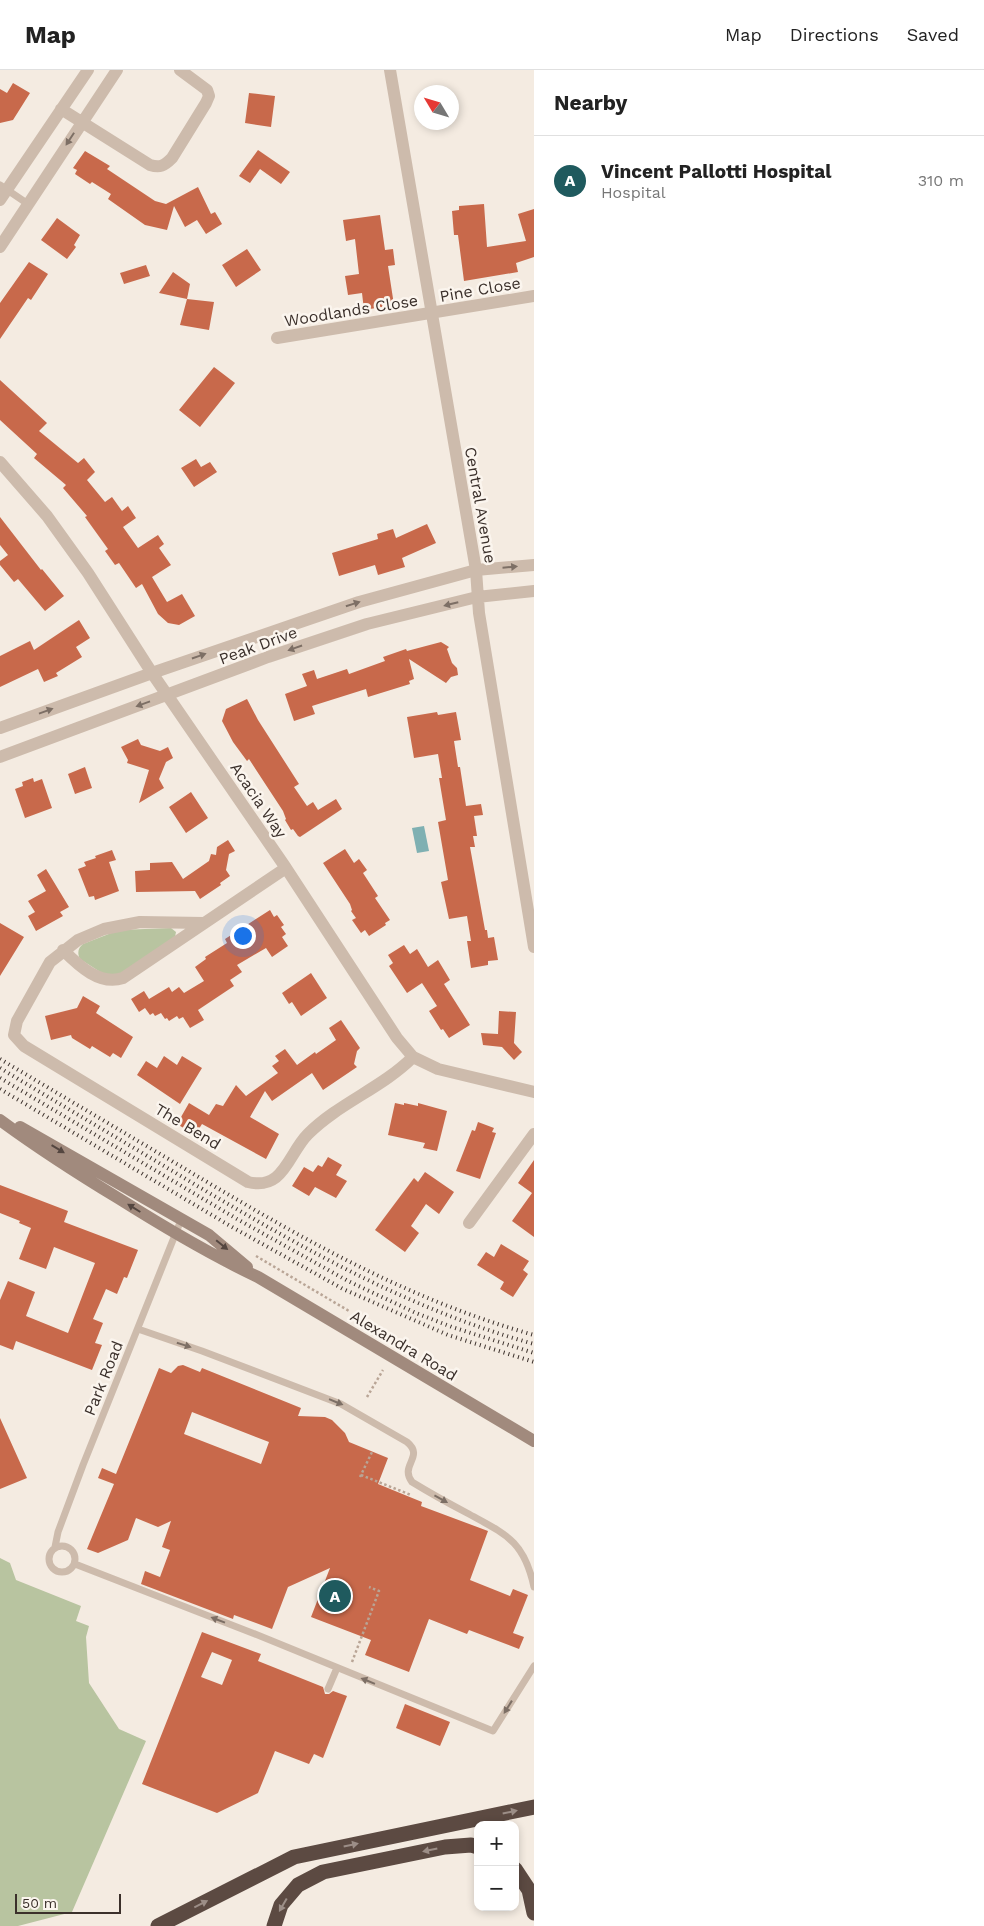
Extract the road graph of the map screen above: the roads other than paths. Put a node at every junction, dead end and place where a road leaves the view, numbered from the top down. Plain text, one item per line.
1 (88, 70) edge
2 (117, 70) edge
3 (180, 70) edge
4 (390, 70) edge
5 (61, 108) junction
6 (81, 122) junction
7 (2, 191) edge
8 (28, 204) junction
9 (0, 247) edge
10 (534, 296) edge
11 (431, 314) junction
12 (277, 338) dead end
13 (0, 462) edge
14 (534, 565) edge
15 (476, 570) junction
16 (534, 590) edge
17 (477, 597) junction
18 (152, 672) junction
19 (168, 695) junction
20 (0, 728) edge
21 (0, 757) edge
22 (286, 868) junction
23 (204, 923) junction
24 (534, 946) edge
25 (63, 950) junction
26 (413, 1057) junction
27 (534, 1092) edge
28 (0, 1118) edge
29 (534, 1134) edge
30 (181, 1220) junction
31 (469, 1223) dead end
32 (175, 1234) junction
33 (258, 1277) junction
34 (138, 1329) junction
35 (534, 1441) edge
36 (55, 1548) junction
37 (75, 1564) junction
38 (534, 1587) edge
39 (534, 1666) edge
40 (337, 1668) junction
41 (328, 1689) dead end
42 (534, 1807) edge
43 (474, 1846) edge
44 (519, 1875) edge
45 (534, 1913) edge
46 (158, 1926) edge
47 (274, 1926) edge

1 - 5 street
2 - 6 street
3 - 6 street
4 - 11 street, Central Avenue
5 - 6 street
5 - 7 street
6 -> 8 street
7 - 8 lane
8 - 9 street
10 - 11 street, Pine Close
11 - 12 street, Woodlands Close
11 - 15 street, Central Avenue
13 - 18 street, Acacia Way
15 -> 14 street, Peak Drive
15 - 17 street, Central Avenue
18 -> 15 street, Peak Drive
16 - 17 street, Peak Drive
17 -> 19 street, Peak Drive
17 - 24 street, Central Avenue
18 - 19 street, Acacia Way
20 -> 18 street, Peak Drive
19 -> 21 street, Peak Drive
19 - 22 street, Acacia Way
22 - 23 street
22 - 26 street, Acacia Way
23 - 25 street, The Bend
23 - 25 street
25 - 26 street, The Bend
26 - 27 street, Acacia Way
28 -> 30 street, Alexandra Road
32 -> 28 street, Alexandra Road
29 - 31 street
30 - 32 lane, Park Road
30 -> 33 street, Alexandra Road
32 - 33 street, Alexandra Road
32 - 34 lane, Park Road
33 - 35 street, Alexandra Road
34 - 36 lane, Park Road
34 -> 38 lane
36 - 37 lane
36 - 37 lane
40 -> 37 lane
39 -> 40 lane
40 - 41 lane
46 -> 42 highway
43 -> 47 highway
44 - 45 highway

